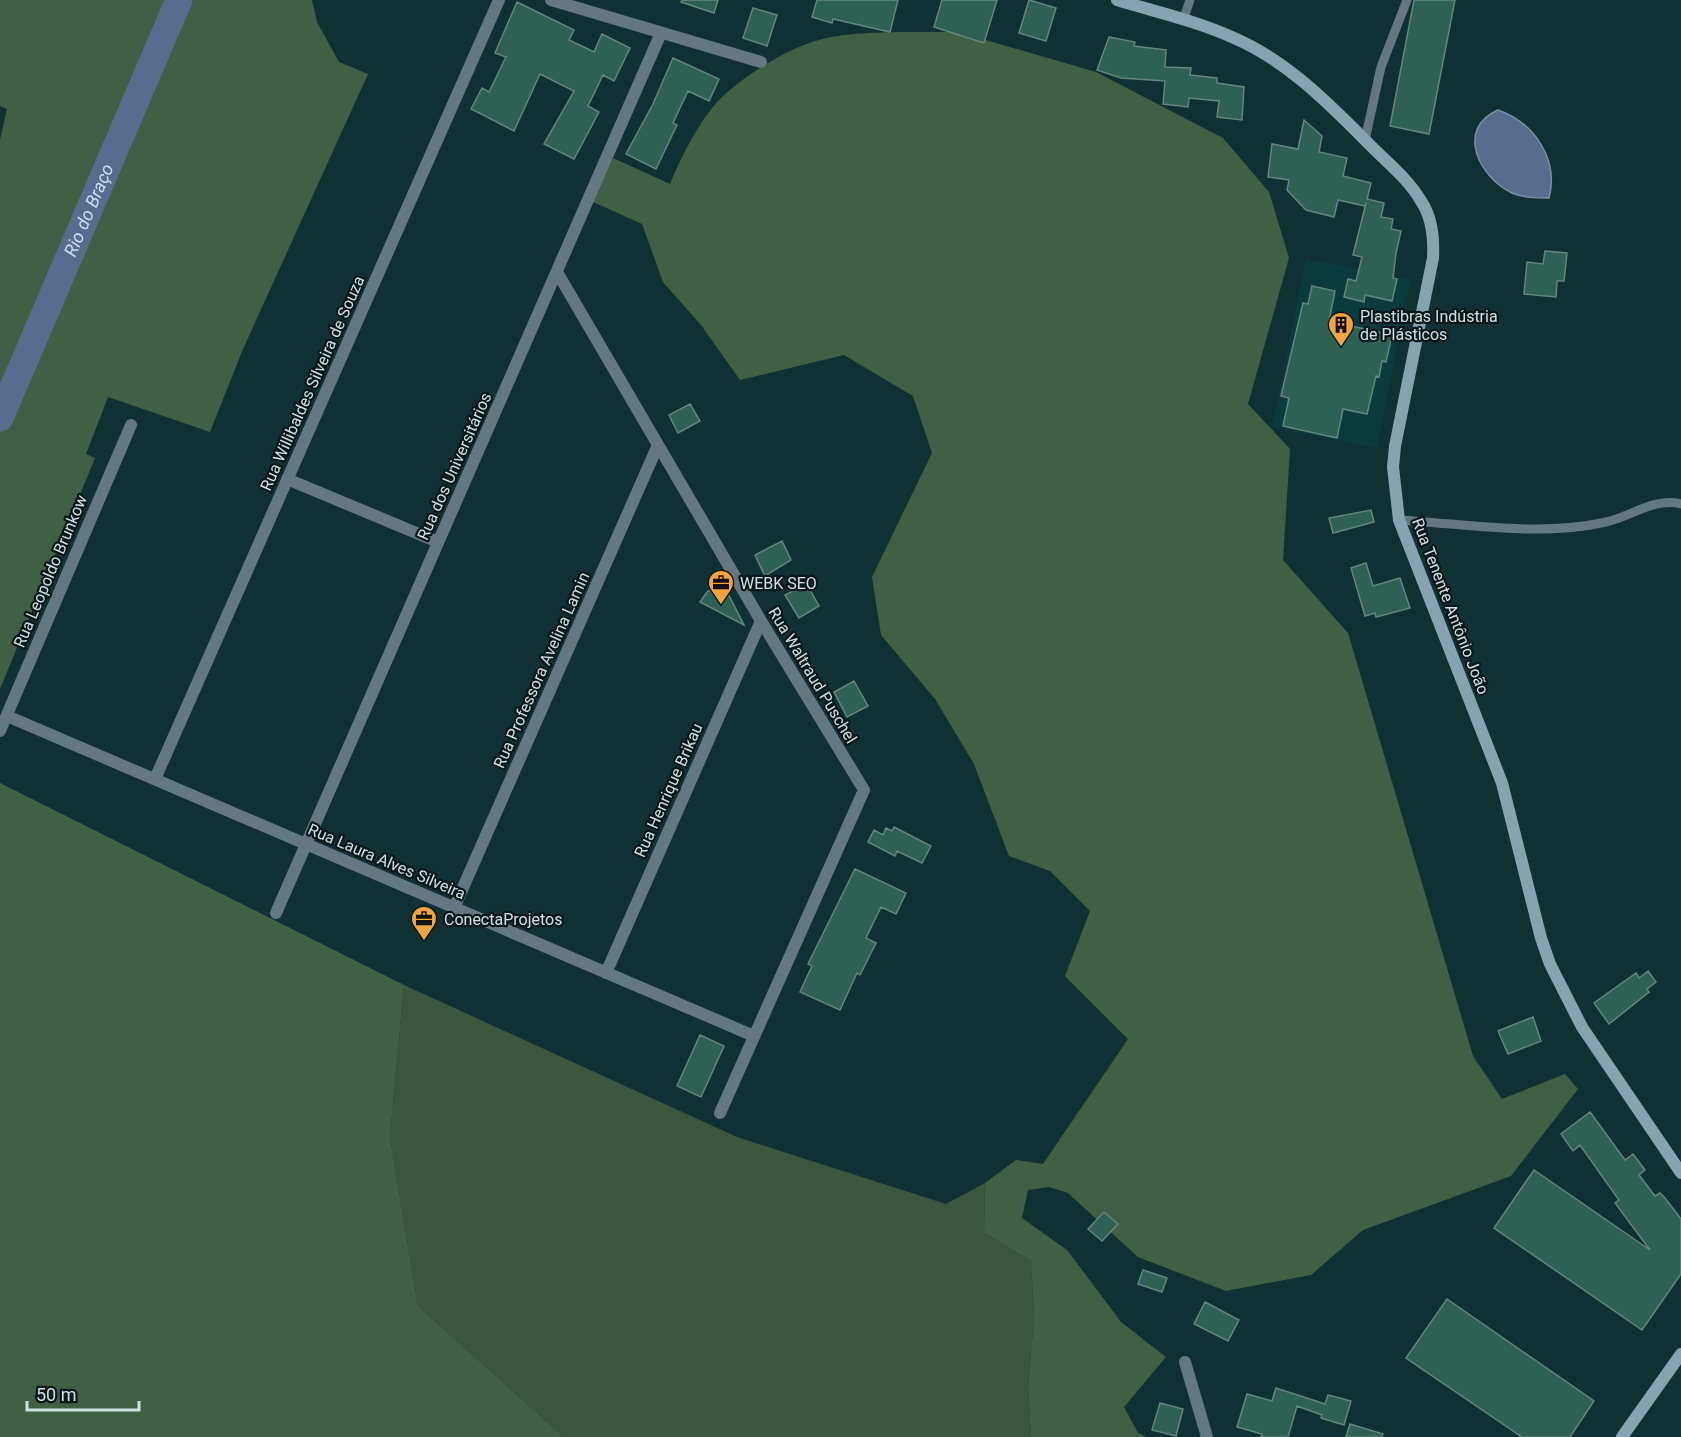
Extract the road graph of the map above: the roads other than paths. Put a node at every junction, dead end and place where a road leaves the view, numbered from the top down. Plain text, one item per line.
1 (499, 0) edge
2 (551, 0) edge
3 (1117, 0) edge
4 (1190, 0) edge
5 (1407, 0) edge
6 (1183, 20) junction
7 (662, 33) junction
8 (761, 62) dead end
9 (1365, 140) junction
10 (557, 272) junction
11 (131, 425) dead end
12 (658, 445) junction
13 (287, 478) junction
14 (1681, 504) edge
15 (1399, 520) junction
16 (438, 542) junction
17 (761, 621) junction
18 (7, 716) junction
19 (0, 731) edge
20 (154, 779) junction
21 (306, 844) junction
22 (454, 908) junction
23 (276, 913) dead end
24 (606, 973) junction
25 (754, 1036) junction
26 (720, 1113) dead end
27 (1681, 1173) edge
28 (1681, 1354) edge
29 (1185, 1362) dead end
30 (1207, 1437) edge
31 (1622, 1437) edge

1 - 13 street, Rua Willibaldes Silveira de Souza
2 - 7 street
3 - 6 street, Rua Tenente Antônio João
4 - 6 lane
5 - 9 lane
6 - 9 street, Rua Tenente Antônio João
7 - 8 street
7 - 10 street, Rua dos Universitários
9 - 15 street, Rua Tenente Antônio João
10 - 12 street, Rua Waltraud Puschel
10 - 16 street, Rua dos Universitários
11 - 18 street, Rua Leopoldo Brunkow
12 - 17 street, Rua Waltraud Puschel
12 - 22 street, Rua Professora Avelina Lamin
13 - 16 street
13 - 20 street, Rua Willibaldes Silveira de Souza
14 - 15 lane
15 - 27 street, Rua Tenente Antônio João
16 - 21 street, Rua dos Universitários
17 - 24 street, Rua Henrique Brikau
17 - 25 street, Rua Waltraud Puschel
18 - 19 street, Rua Leopoldo Brunkow
18 - 20 street, Rua Laura Alves Silveira
20 - 21 street, Rua Laura Alves Silveira
21 - 22 street, Rua Laura Alves Silveira
21 - 23 street, Rua dos Universitários
22 - 24 street, Rua Laura Alves Silveira
24 - 25 street, Rua Laura Alves Silveira
25 - 26 street, Rua Waltraud Puschel
28 - 31 street
29 - 30 street

